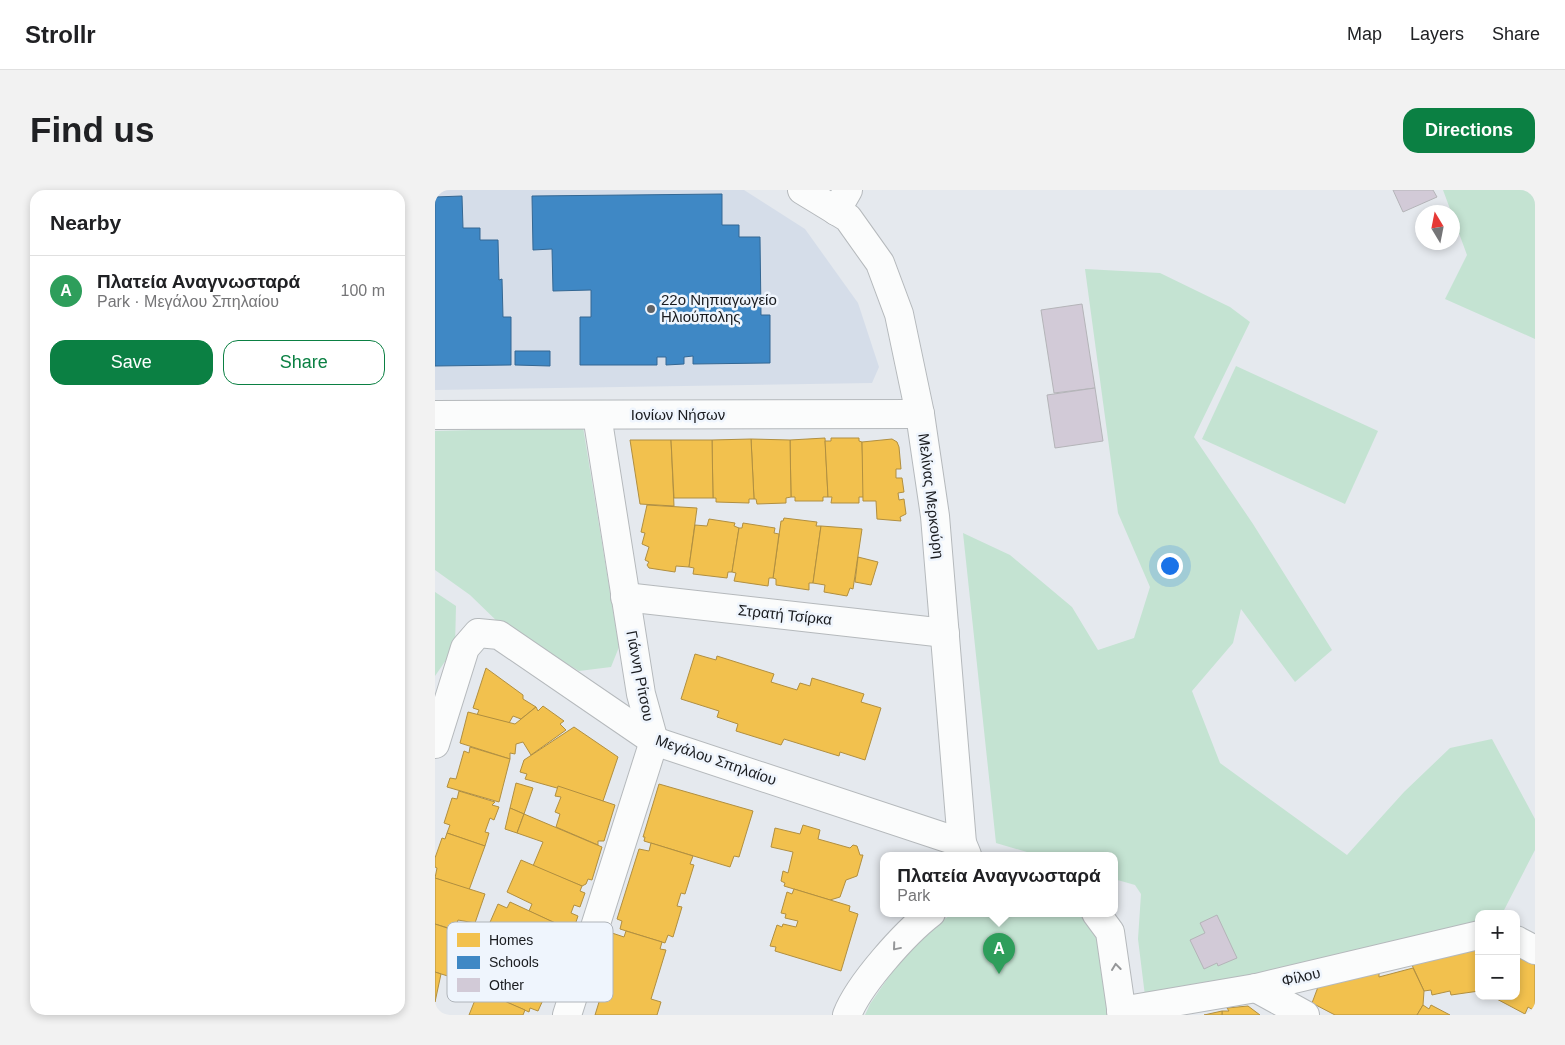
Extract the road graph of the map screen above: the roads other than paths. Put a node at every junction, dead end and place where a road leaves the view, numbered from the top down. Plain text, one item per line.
1 (803, 190) edge
2 (842, 200) edge
3 (920, 414) junction
4 (435, 415) edge
5 (597, 415) junction
6 (625, 597) junction
7 (945, 633) junction
8 (440, 707) edge
9 (654, 741) junction
10 (435, 744) edge
11 (964, 849) edge
12 (926, 917) edge
13 (1099, 917) edge
14 (597, 922) edge
15 (1475, 936) edge
16 (1520, 942) edge
17 (1535, 950) edge
18 (1256, 988) junction
19 (571, 1002) edge
20 (1121, 1013) edge
21 (567, 1015) edge
22 (847, 1015) edge
23 (1305, 1015) edge

1 - 2 street, Μελίνας Μερκούρη
2 - 3 street, Μελίνας Μερκούρη
3 - 5 street, Ιονίων Νήσων
3 - 7 street, Μελίνας Μερκούρη
4 - 5 street, Ιονίων Νήσων
5 - 6 street, Γιάννη Ρίτσου
6 - 7 street, Στρατή Τσίρκα
6 - 9 street, Γιάννη Ρίτσου
7 - 11 street, Μελίνας Μερκούρη
8 - 9 street, Μεγάλου Σπηλαίου
8 - 10 street
9 - 11 street, Μεγάλου Σπηλαίου
9 - 14 street, Γιάννη Ρίτσου
12 -> 22 street
20 -> 13 street
15 - 18 street, Φίλου
16 - 17 street
18 - 20 street, Φίλου
18 - 23 street
19 - 21 street, Γιάννη Ρίτσου

